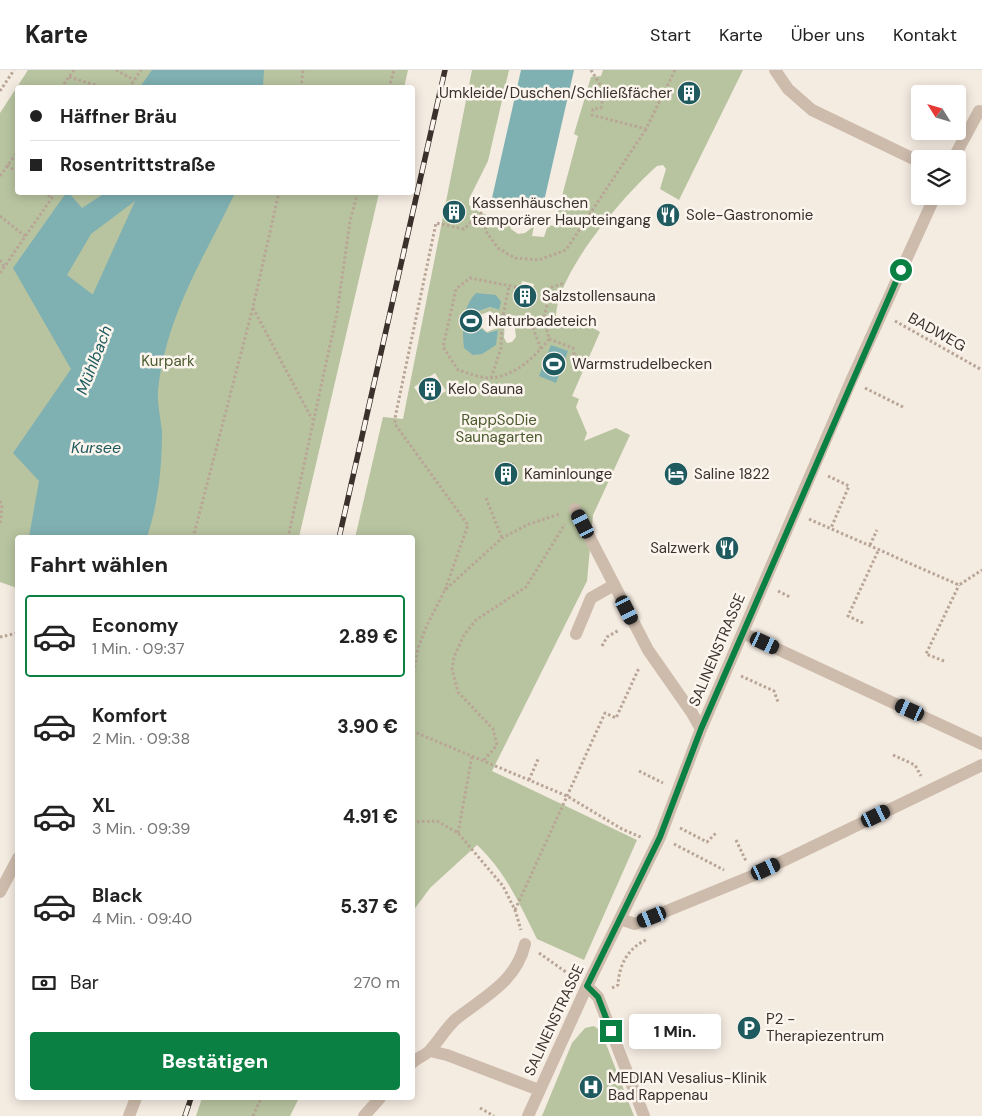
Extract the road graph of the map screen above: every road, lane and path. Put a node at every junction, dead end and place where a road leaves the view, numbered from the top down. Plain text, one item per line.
1 (14, 70) edge
2 (74, 70) edge
3 (116, 70) edge
4 (141, 70) edge
5 (303, 70) edge
6 (394, 70) edge
7 (591, 70) edge
8 (675, 70) edge
9 (775, 70) edge
10 (69, 77) junction
11 (134, 80) junction
12 (64, 85) edge
13 (95, 85) edge
14 (131, 85) edge
15 (301, 85) edge
16 (390, 85) edge
17 (0, 91) edge
18 (979, 111) dead end
19 (646, 129) junction
20 (958, 150) edge
21 (15, 155) edge
22 (911, 158) edge
23 (7, 165) junction
24 (15, 171) edge
25 (0, 176) edge
26 (48, 195) edge
27 (54, 195) edge
28 (278, 195) edge
29 (357, 195) edge
30 (52, 198) junction
31 (931, 205) edge
32 (0, 216) edge
33 (26, 236) junction
34 (0, 260) edge
35 (4, 267) junction
36 (0, 273) edge
37 (565, 283) dead end
38 (509, 286) junction
39 (520, 288) dead end
40 (253, 307) junction
41 (882, 314) junction
42 (531, 323) dead end
43 (549, 339) junction
44 (541, 349) junction
45 (586, 364) dead end
46 (982, 370) edge
47 (491, 378) junction
48 (851, 381) junction
49 (905, 408) dead end
50 (312, 420) junction
51 (813, 470) junction
52 (486, 498) dead end
53 (0, 501) edge
54 (575, 509) junction
55 (814, 521) dead end
56 (0, 524) edge
57 (831, 528) junction
58 (877, 530) dead end
59 (194, 535) edge
60 (289, 535) edge
61 (502, 538) junction
62 (870, 545) junction
63 (879, 549) junction
64 (982, 570) edge
65 (614, 585) junction
66 (959, 585) junction
67 (445, 590) junction
68 (633, 622) junction
69 (863, 622) dead end
70 (743, 633) junction
71 (15, 634) edge
72 (576, 634) dead end
73 (0, 637) edge
74 (602, 646) dead end
75 (648, 650) junction
76 (944, 661) dead end
77 (415, 665) edge
78 (727, 669) junction
79 (778, 702) dead end
80 (701, 729) junction
81 (415, 732) edge
82 (982, 744) edge
83 (893, 755) dead end
84 (472, 756) junction
85 (539, 757) dead end
86 (484, 760) junction
87 (982, 765) edge
88 (639, 772) dead end
89 (529, 780) junction
90 (677, 789) junction
91 (928, 791) junction
92 (567, 796) junction
93 (666, 821) junction
94 (415, 822) edge
95 (622, 829) dead end
96 (717, 832) dead end
97 (458, 833) junction
98 (660, 837) junction
99 (736, 840) dead end
100 (15, 864) edge
101 (752, 876) junction
102 (737, 882) junction
103 (0, 892) edge
104 (620, 919) junction
105 (525, 944) joint
106 (587, 986) junction
107 (430, 1051) junction
108 (415, 1060) edge
109 (539, 1090) junction
110 (135, 1100) edge
111 (260, 1100) edge
112 (378, 1100) edge
113 (480, 1108) dead end
114 (129, 1116) edge
115 (254, 1116) edge
116 (364, 1116) edge
117 (494, 1116) edge
118 (528, 1116) edge
119 (644, 1116) edge

1 - 17 path
2 - 10 path
3 - 11 path
4 - 11 path
5 - 15 path
6 - 16 path
7 - 19 path
8 - 19 path
9 - 22 street
10 - 12 path
10 - 13 path
11 - 14 path
18 - 20 street
19 - 67 path
21 - 23 path
23 - 24 path
23 - 25 path
26 - 30 path
27 - 30 path
28 - 40 path
29 - 50 path
30 - 33 path
31 - 41 street, SALINENSTRASSE
32 - 33 path
33 - 35 path
34 - 35 path
35 - 36 path
37 - 43 path
38 - 39 path
38 - 47 path
38 - 47 path
40 - 50 path
40 - 59 path
41 - 46 path, BADWEG
41 - 48 street, SALINENSTRASSE
42 - 44 path
43 - 44 path
43 - 45 path
44 - 47 path
48 - 49 path
48 - 51 street, SALINENSTRASSE
50 - 60 path
51 - 57 path
51 - 70 street, SALINENSTRASSE
52 - 61 path
53 - 56 path
54 - 61 path
54 - 65 street
54 - 86 path
55 - 57 path
57 - 62 path
58 - 62 path
61 - 67 path
62 - 63 path
63 - 66 path
63 - 69 path
64 - 66 path
65 - 68 street
65 - 72 street
66 - 76 path
67 - 77 path
68 - 74 path
68 - 75 street
70 - 78 street, SALINENSTRASSE
70 - 82 street
71 - 73 path
75 - 80 street
75 - 92 path
78 - 79 path
78 - 80 street, SALINENSTRASSE
80 - 90 street, SALINENSTRASSE
81 - 84 path
83 - 91 path
84 - 86 path
84 - 97 path
85 - 89 path
86 - 89 path
87 - 91 street
88 - 90 path
89 - 92 path
90 - 93 street, SALINENSTRASSE
91 - 101 street
92 - 95 path
92 - 97 path
93 - 96 path
93 - 98 street, SALINENSTRASSE
94 - 97 path
98 - 102 path
98 - 104 street, SALINENSTRASSE
99 - 101 path
100 - 103 street
101 - 102 street
102 - 104 street
104 - 106 street, SALINENSTRASSE
105 - 106 path
105 - 107 street
106 - 109 street, SALINENSTRASSE
106 - 119 street
107 - 108 street
107 - 109 street
109 - 118 street, SALINENSTRASSE
110 - 114 street
111 - 115 path
112 - 116 street
113 - 117 path

